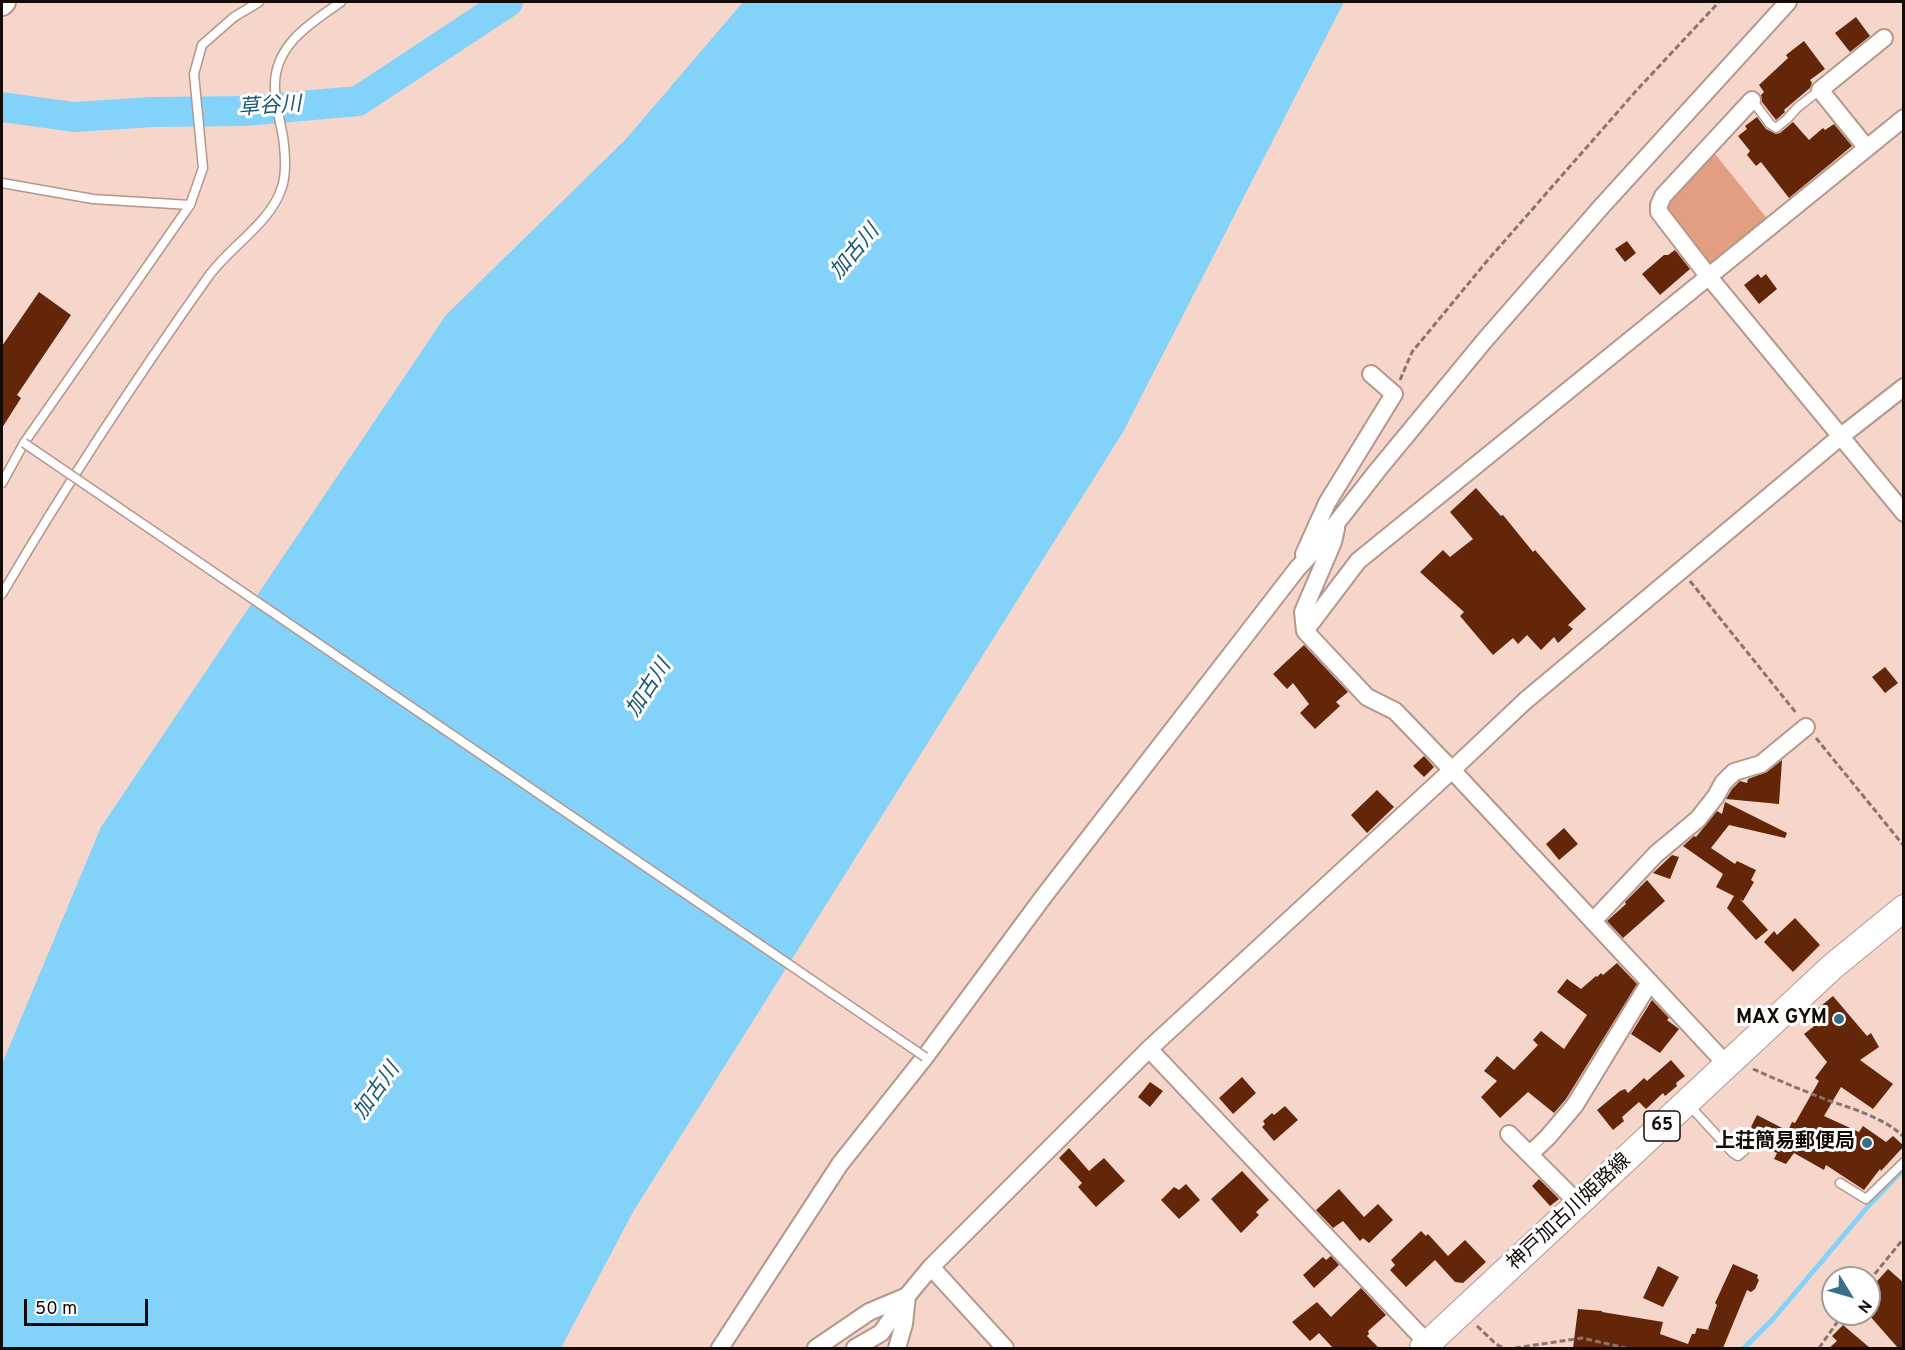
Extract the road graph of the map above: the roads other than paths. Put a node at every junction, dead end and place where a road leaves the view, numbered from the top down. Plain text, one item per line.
1 (259, 2) edge
2 (341, 2) edge
3 (1788, 2) edge
4 (1884, 38) dead end
5 (1820, 90) junction
6 (1752, 100) joint
7 (1904, 118) edge
8 (1866, 147) junction
9 (2, 183) edge
10 (190, 205) junction
11 (1709, 277) junction
12 (1371, 374) dead end
13 (1904, 387) edge
14 (1840, 437) junction
15 (24, 443) junction
16 (2, 483) edge
17 (1904, 513) edge
18 (1337, 522) junction
19 (1298, 569) junction
20 (2, 594) edge
21 (1305, 631) junction
22 (1806, 727) road end
23 (1452, 770) junction
24 (1904, 908) edge
25 (1593, 921) junction
26 (1650, 982) junction
27 (1149, 1049) junction
28 (924, 1057) junction
29 (1732, 1061) junction
30 (1687, 1103) junction
31 (1509, 1134) dead end
32 (1744, 1151) dead end
33 (1530, 1154) junction
34 (1904, 1161) edge
35 (1840, 1183) dead end
36 (1579, 1204) junction
37 (931, 1268) junction
38 (907, 1296) junction
39 (1428, 1347) edge
40 (720, 1348) edge
41 (816, 1348) edge
42 (855, 1348) edge
43 (897, 1348) edge
44 (1005, 1348) edge

1 - 10 lane
2 - 20 lane
3 - 18 street
4 - 5 street
5 - 6 lane
5 - 8 street
6 - 11 street
7 - 8 street
8 - 11 street
9 - 10 lane
10 - 15 lane
11 - 14 street
11 - 21 street
12 - 19 street
13 - 14 street
14 - 17 street
14 - 23 street
15 - 16 lane
15 - 28 lane, bridge
18 - 19 street
18 - 21 street
19 - 28 street
21 - 23 street
22 - 25 street
23 - 25 street
23 - 27 street
24 - 29 main road, 神戸加古川姫路線 / 65
25 - 26 street
26 - 29 street
26 - 33 street
27 - 37 street
27 - 39 street
28 - 40 street
29 - 30 main road, 神戸加古川姫路線 / 65
30 - 32 lane
30 - 36 main road, 神戸加古川姫路線 / 65
31 - 33 street
33 - 36 street
34 - 35 lane
36 - 39 main road, 神戸加古川姫路線 / 65
37 - 38 street
37 - 44 street
38 - 41 street
38 - 42 street
38 - 43 street

